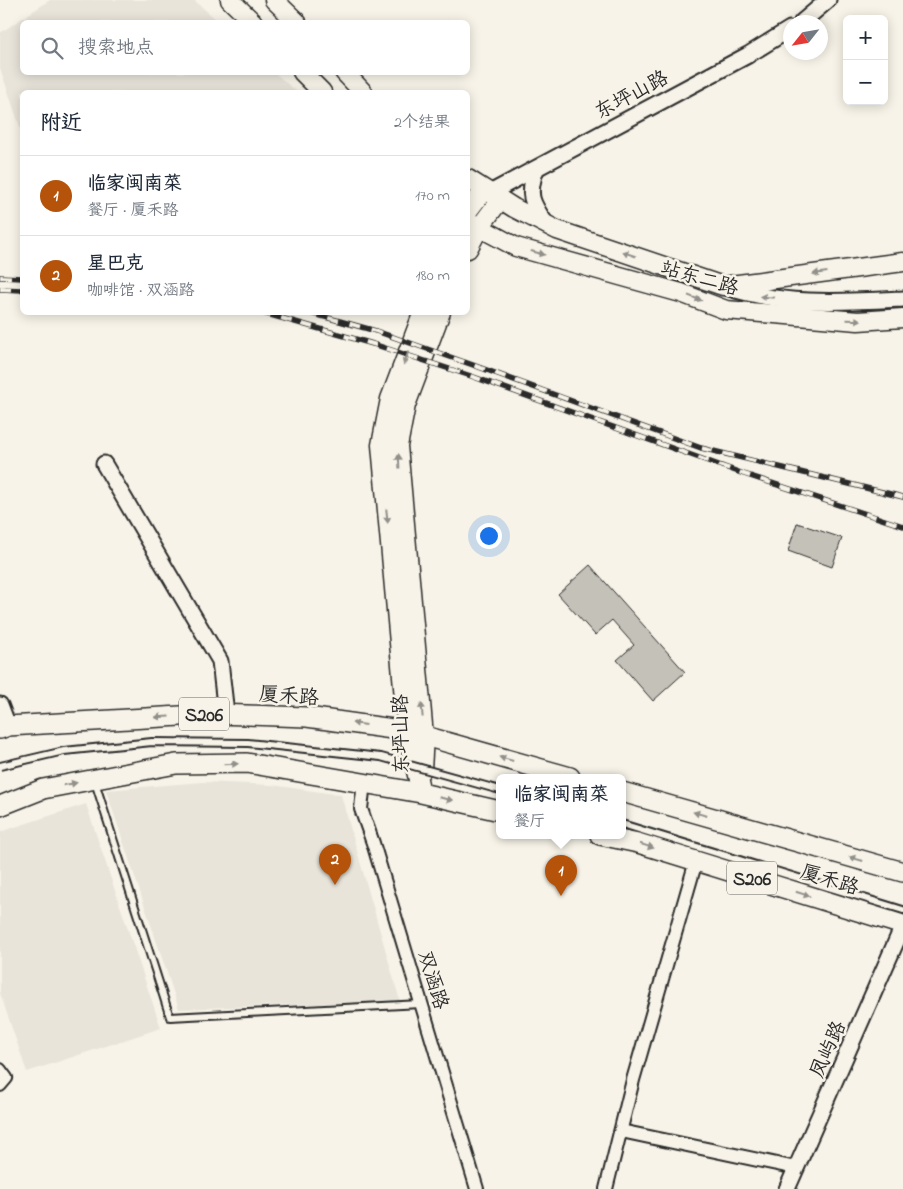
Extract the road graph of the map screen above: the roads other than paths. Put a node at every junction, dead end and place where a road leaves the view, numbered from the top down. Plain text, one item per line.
1 (230, 0) edge
2 (274, 0) edge
3 (828, 0) edge
4 (810, 15) edge
5 (250, 20) edge
6 (295, 20) edge
7 (783, 34) edge
8 (305, 75) edge
9 (347, 75) edge
10 (320, 90) edge
11 (361, 90) edge
12 (536, 169) junction
13 (470, 180) edge
14 (491, 194) junction
15 (470, 210) edge
16 (546, 224) junction
17 (480, 228) edge
18 (470, 246) edge
19 (903, 262) edge
20 (723, 286) junction
21 (903, 299) edge
22 (422, 315) edge
23 (440, 315) edge
24 (903, 318) edge
25 (104, 464) dead end
26 (0, 705) edge
27 (226, 714) junction
28 (4, 727) edge
29 (416, 734) junction
30 (0, 766) edge
31 (559, 774) edge
32 (94, 779) junction
33 (364, 782) junction
34 (496, 789) edge
35 (421, 793) junction
36 (626, 793) edge
37 (0, 804) edge
38 (496, 811) edge
39 (626, 825) edge
40 (615, 839) edge
41 (696, 861) junction
42 (903, 872) edge
43 (903, 910) edge
44 (903, 925) edge
45 (421, 1004) junction
46 (0, 1070) edge
47 (0, 1085) edge
48 (621, 1131) junction
49 (796, 1168) junction
50 (477, 1189) edge
51 (606, 1189) edge
52 (787, 1189) edge

1 - 5 main road
2 - 6 main road
3 - 4 street
7 - 12 street, 东坪山路
8 - 10 main road
9 - 11 main road
12 - 14 street, 东坪山路
12 - 16 street
13 - 14 main road
14 - 15 main road
14 - 16 main road
14 - 17 main road, 东坪山路
20 -> 16 main road
17 - 18 main road, 东坪山路
17 -> 24 main road, 站东二路
19 -> 20 main road
21 -> 20 street
22 -> 29 main road, 东坪山路
29 -> 23 main road, 东坪山路
25 - 27 street
26 - 28 street
27 -> 28 main road, 厦禾路 / S206
29 -> 27 main road, 厦禾路 / S206
31 -> 29 main road, 厦禾路 / S206
29 - 35 main road, 东坪山路
30 - 34 lane, bridge
32 -> 33 main road
37 -> 32 main road
32 - 45 lane
33 - 35 main road
33 - 45 street, 双涵路
35 -> 38 main road
42 -> 36 main road, 厦禾路 / S206
39 - 43 lane
40 -> 41 main road, 厦禾路 / S206
41 -> 44 main road, 厦禾路 / S206
41 - 48 street
44 - 49 street, 凤屿路
45 - 50 street, 双涵路
46 - 47 street
48 - 49 street
48 - 51 street
49 - 52 street, 凤屿路

